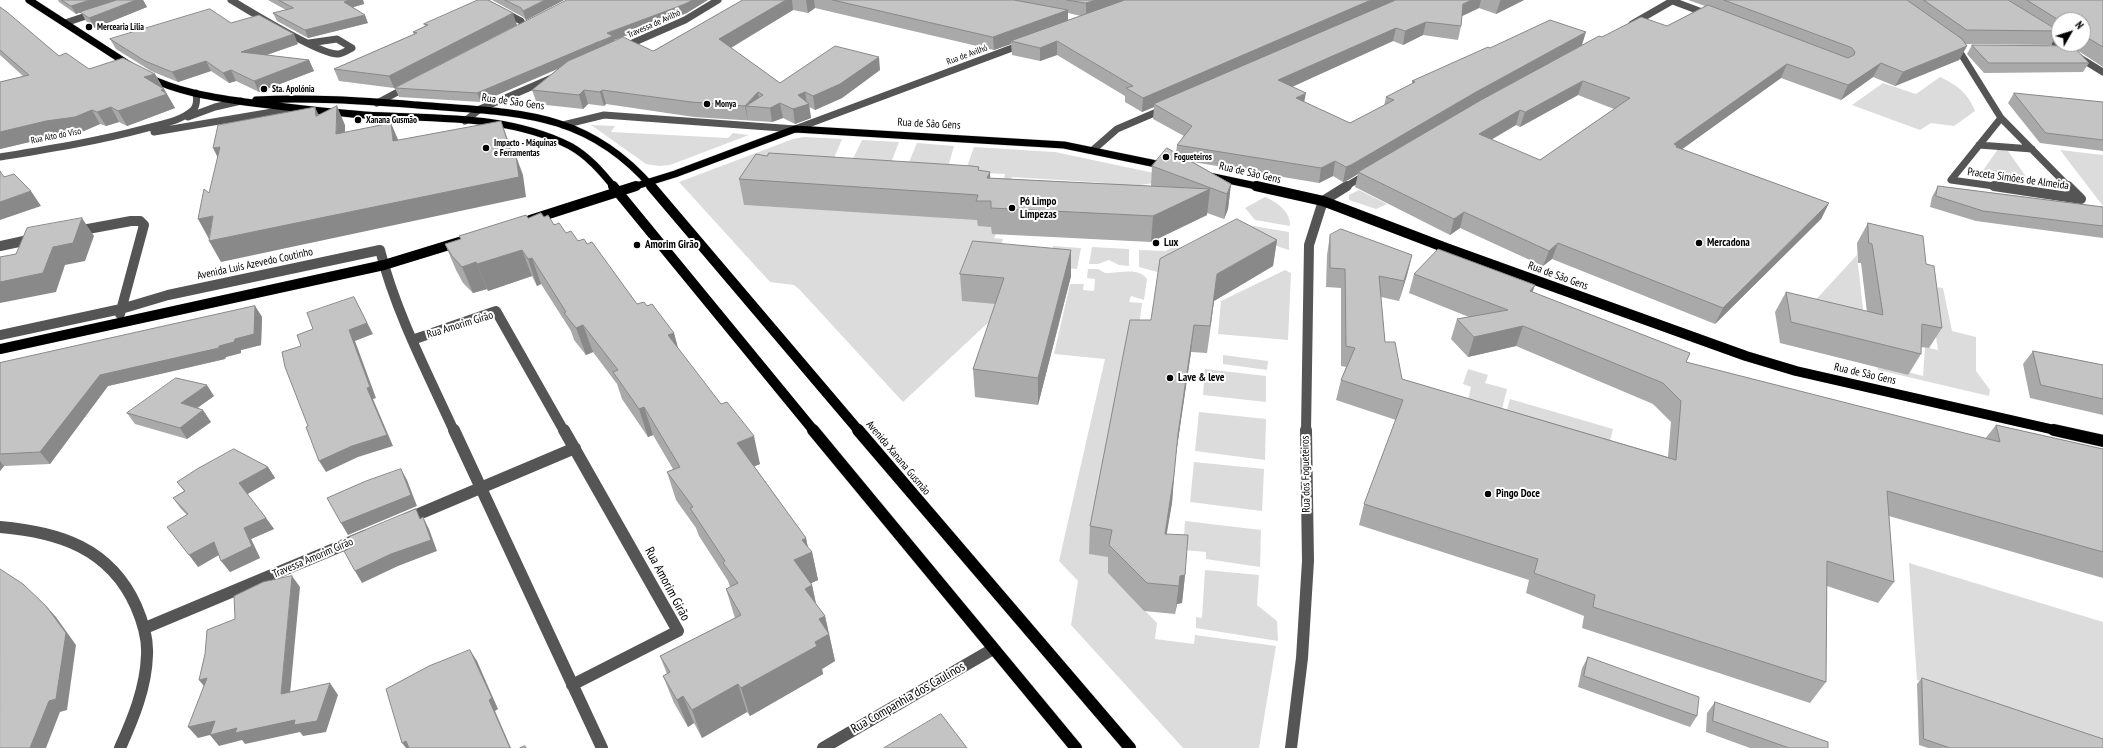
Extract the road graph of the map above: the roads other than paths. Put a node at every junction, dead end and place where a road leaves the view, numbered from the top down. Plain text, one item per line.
1 (29, 0) edge
2 (231, 0) edge
3 (481, 0) edge
4 (718, 0) edge
5 (1671, 0) edge
6 (105, 10) edge
7 (1716, 17) edge
8 (65, 23) junction
9 (518, 29) edge
10 (1623, 29) edge
11 (2034, 29) edge
12 (1033, 40) edge
13 (2051, 40) edge
14 (309, 43) junction
15 (1959, 48) edge
16 (612, 52) edge
17 (2069, 52) edge
18 (2103, 72) edge
19 (560, 74) edge
20 (419, 80) edge
21 (196, 93) junction
22 (241, 101) junction
23 (377, 102) junction
24 (1175, 104) edge
25 (290, 109) junction
26 (480, 110) junction
27 (2001, 118) junction
28 (181, 119) junction
29 (465, 121) junction
30 (198, 123) junction
31 (563, 125) junction
32 (795, 129) junction
33 (116, 135) junction
34 (1979, 145) junction
35 (2032, 149) junction
36 (1093, 150) junction
37 (0, 157) edge
38 (1176, 168) edge
39 (1375, 170) edge
40 (1198, 173) edge
41 (648, 183) junction
42 (618, 193) junction
43 (1323, 201) junction
44 (521, 223) edge
45 (69, 232) edge
46 (46, 237) edge
47 (469, 239) edge
48 (0, 246) edge
49 (384, 265) junction
50 (121, 309) junction
51 (117, 324) junction
52 (0, 335) edge
53 (412, 340) junction
54 (0, 349) edge
55 (2103, 441) edge
56 (575, 448) junction
57 (481, 488) junction
58 (392, 525) edge
59 (0, 527) edge
60 (378, 531) edge
61 (146, 628) junction
62 (993, 649) junction
63 (572, 685) junction
64 (120, 748) edge
65 (602, 748) edge
66 (823, 748) edge
67 (1076, 748) edge
68 (1130, 748) edge
69 (1291, 748) edge

1 - 8 main road, Rua de São Gens
2 - 14 street
3 - 9 street
4 - 16 street, Travessa de Avilhó
5 - 7 street
5 - 10 street
6 - 8 street
8 - 21 main road, Rua de São Gens
11 - 13 street
12 - 32 street, Rua de Avilhó
14 - 14 street
15 - 27 street, Praceta Simões de Almeida
17 - 18 street
19 - 26 street
20 - 23 street
21 - 22 main road, Rua de São Gens
21 - 28 street, Rua Alto do Viso
22 - 23 main road, Rua de São Gens
22 - 25 main road, Rua de São Gens
22 - 28 street, Rua Alto do Viso
22 - 30 street, Rua Alto do Viso
23 - 26 main road, Rua de São Gens
24 - 36 street
25 - 29 main road, Rua de São Gens
25 - 30 street, Rua Alto do Viso
26 - 29 street
26 - 31 main road, Rua de São Gens
27 - 34 street, Praceta Simões de Almeida
27 - 35 street, Praceta Simões de Almeida
28 - 33 street, Rua Alto do Viso
29 - 42 main road, Rua de São Gens
30 - 33 street, Rua Alto do Viso
31 - 32 street, Rua de São Gens
31 - 41 main road, Avenida Xanana Gusmão
32 - 36 main road, Rua de São Gens
32 - 41 main road
33 - 37 street, Rua Alto do Viso
34 - 35 street
34 - 35 street, Praceta Simões de Almeida
36 - 38 main road, Rua de São Gens
39 - 43 street
40 - 43 main road, Rua de São Gens
41 - 42 main road
41 - 68 main road, Avenida Xanana Gusmão
42 - 44 main road
42 - 62 main road
43 - 55 main road, Rua de São Gens
43 - 69 street, Rua dos Fogueteiros
45 - 50 street
46 - 48 street
47 - 49 main road
49 - 50 street, Avenida Luís Azevedo Coutinho
49 - 51 main road
49 - 53 street, Rua Amorim Girão
50 - 51 street
50 - 52 street, Avenida Luís Azevedo Coutinho
51 - 54 main road
53 - 56 street, Rua Amorim Girão
53 - 57 street, Rua Amorim Girão
56 - 57 street
56 - 63 street, Rua Amorim Girão
57 - 58 street
57 - 63 street, Rua Amorim Girão
59 - 61 street
60 - 61 street, Travessa Amorim Girão
61 - 64 street
62 - 66 street, Rua Companhia dos Caulinos
62 - 67 main road
63 - 65 street, Rua Amorim Girão

